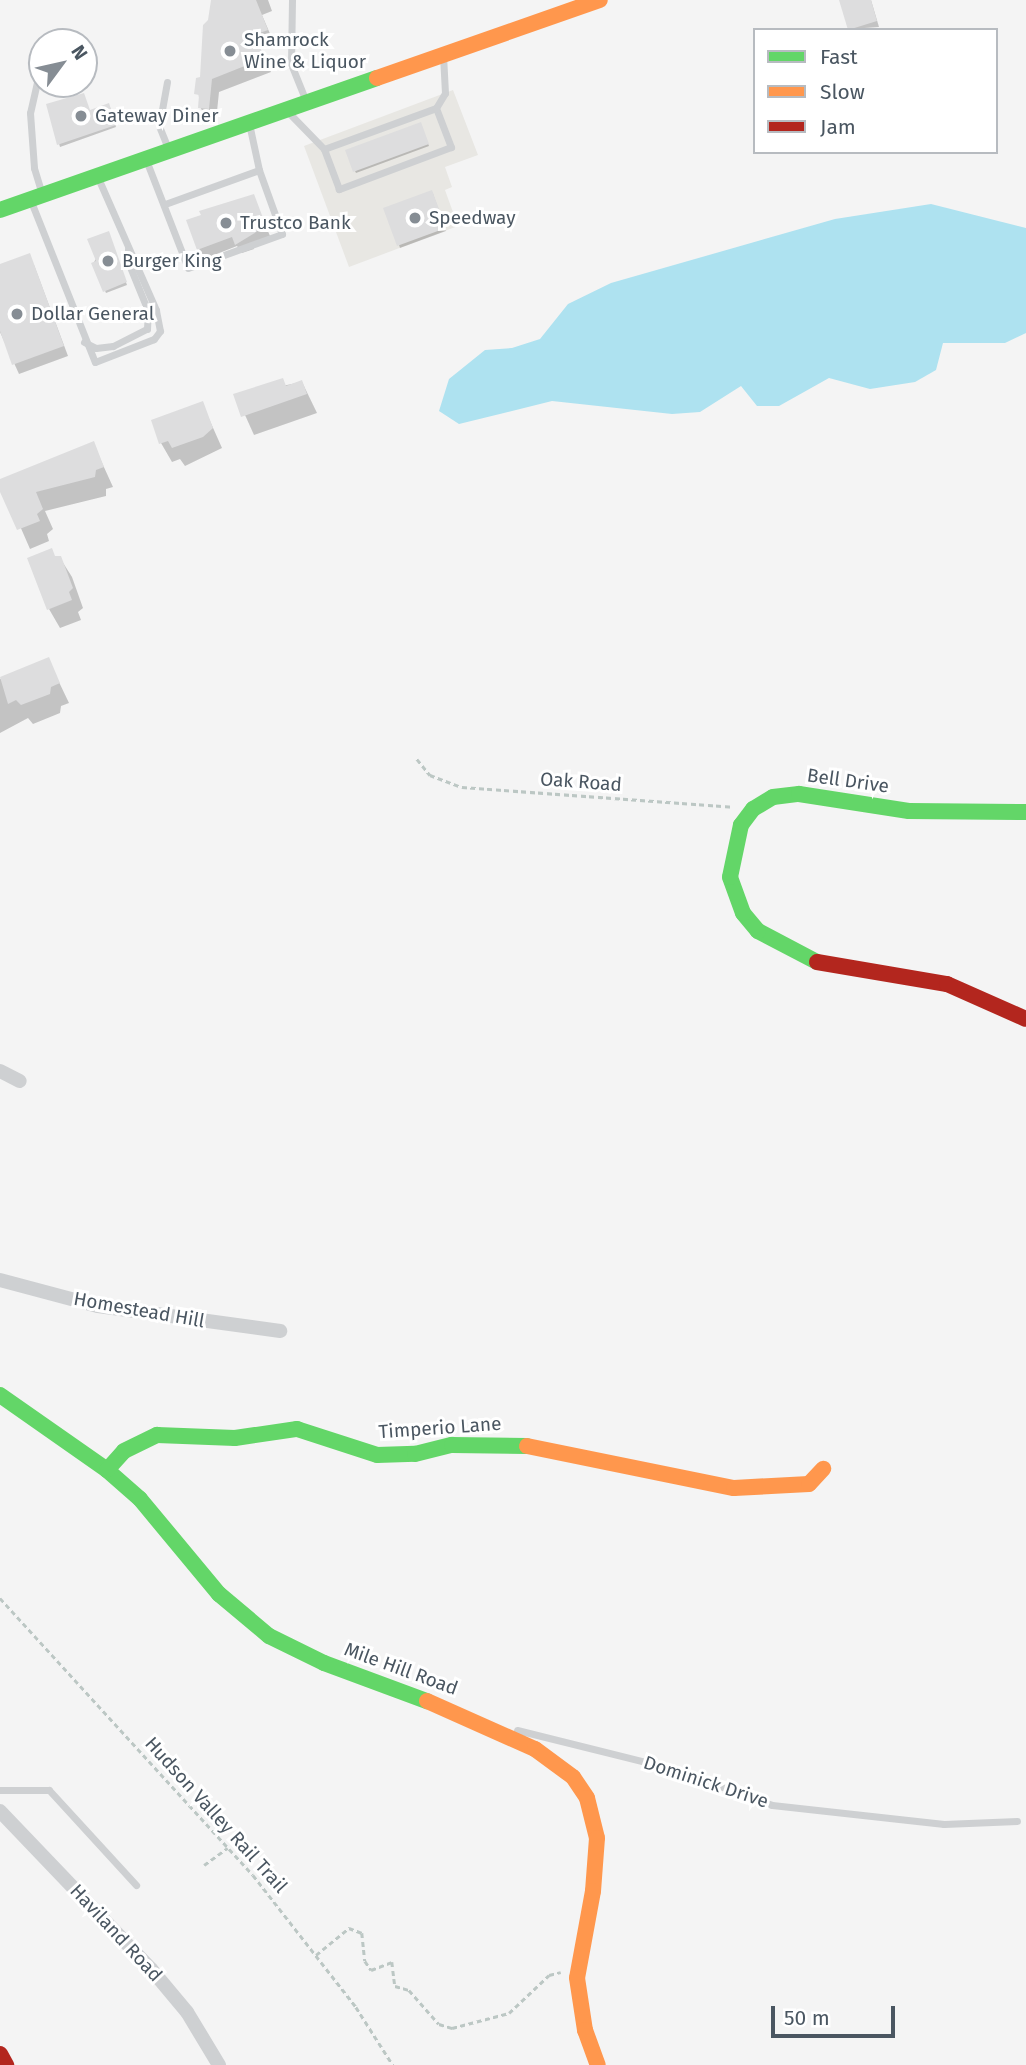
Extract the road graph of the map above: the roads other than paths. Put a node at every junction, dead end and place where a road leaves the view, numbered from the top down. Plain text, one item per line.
1 (292, 0) edge
2 (600, 0) edge
3 (443, 56) junction
4 (167, 82) dead end
5 (33, 98) edge
6 (307, 104) junction
7 (436, 108) junction
8 (287, 111) junction
9 (249, 124) junction
10 (324, 149) junction
11 (170, 152) junction
12 (146, 160) junction
13 (259, 170) junction
14 (97, 177) junction
15 (36, 197) junction
16 (165, 204) junction
17 (0, 210) edge
18 (128, 242) junction
19 (84, 342) junction
20 (1026, 812) edge
21 (1026, 1020) edge
22 (0, 1072) edge
23 (20, 1081) dead end
24 (0, 1280) edge
25 (280, 1331) dead end
26 (0, 1395) edge
27 (823, 1469) dead end
28 (107, 1471) junction
29 (482, 1722) junction
30 (0, 1790) edge
31 (0, 1811) edge
32 (1017, 1821) dead end
33 (136, 1885) dead end
34 (0, 2054) edge
35 (6, 2065) edge
36 (219, 2065) edge
37 (598, 2065) edge

1 - 6 lane
2 - 3 main road
3 - 6 main road
3 - 7 lane
4 - 11 lane
5 - 15 lane
6 - 8 main road
7 - 10 lane
7 - 10 lane
8 - 9 main road
8 - 10 lane
9 - 11 main road
9 - 13 lane
11 - 12 main road
12 - 14 main road
12 - 16 lane
13 - 16 lane
13 - 16 lane
14 - 15 main road
14 - 18 lane
15 - 17 main road
15 - 19 lane
18 - 19 lane
18 - 19 lane
20 - 21 main road, Bell Drive
22 - 23 street
24 - 25 street, Homestead Hill
26 - 28 main road, Mile Hill Road
27 - 28 main road, Timperio Lane
28 - 29 main road, Mile Hill Road
29 - 32 lane, Dominick Drive
29 - 37 main road, Mile Hill Road
30 - 33 lane
31 - 36 street, Haviland Road
34 - 35 main road

